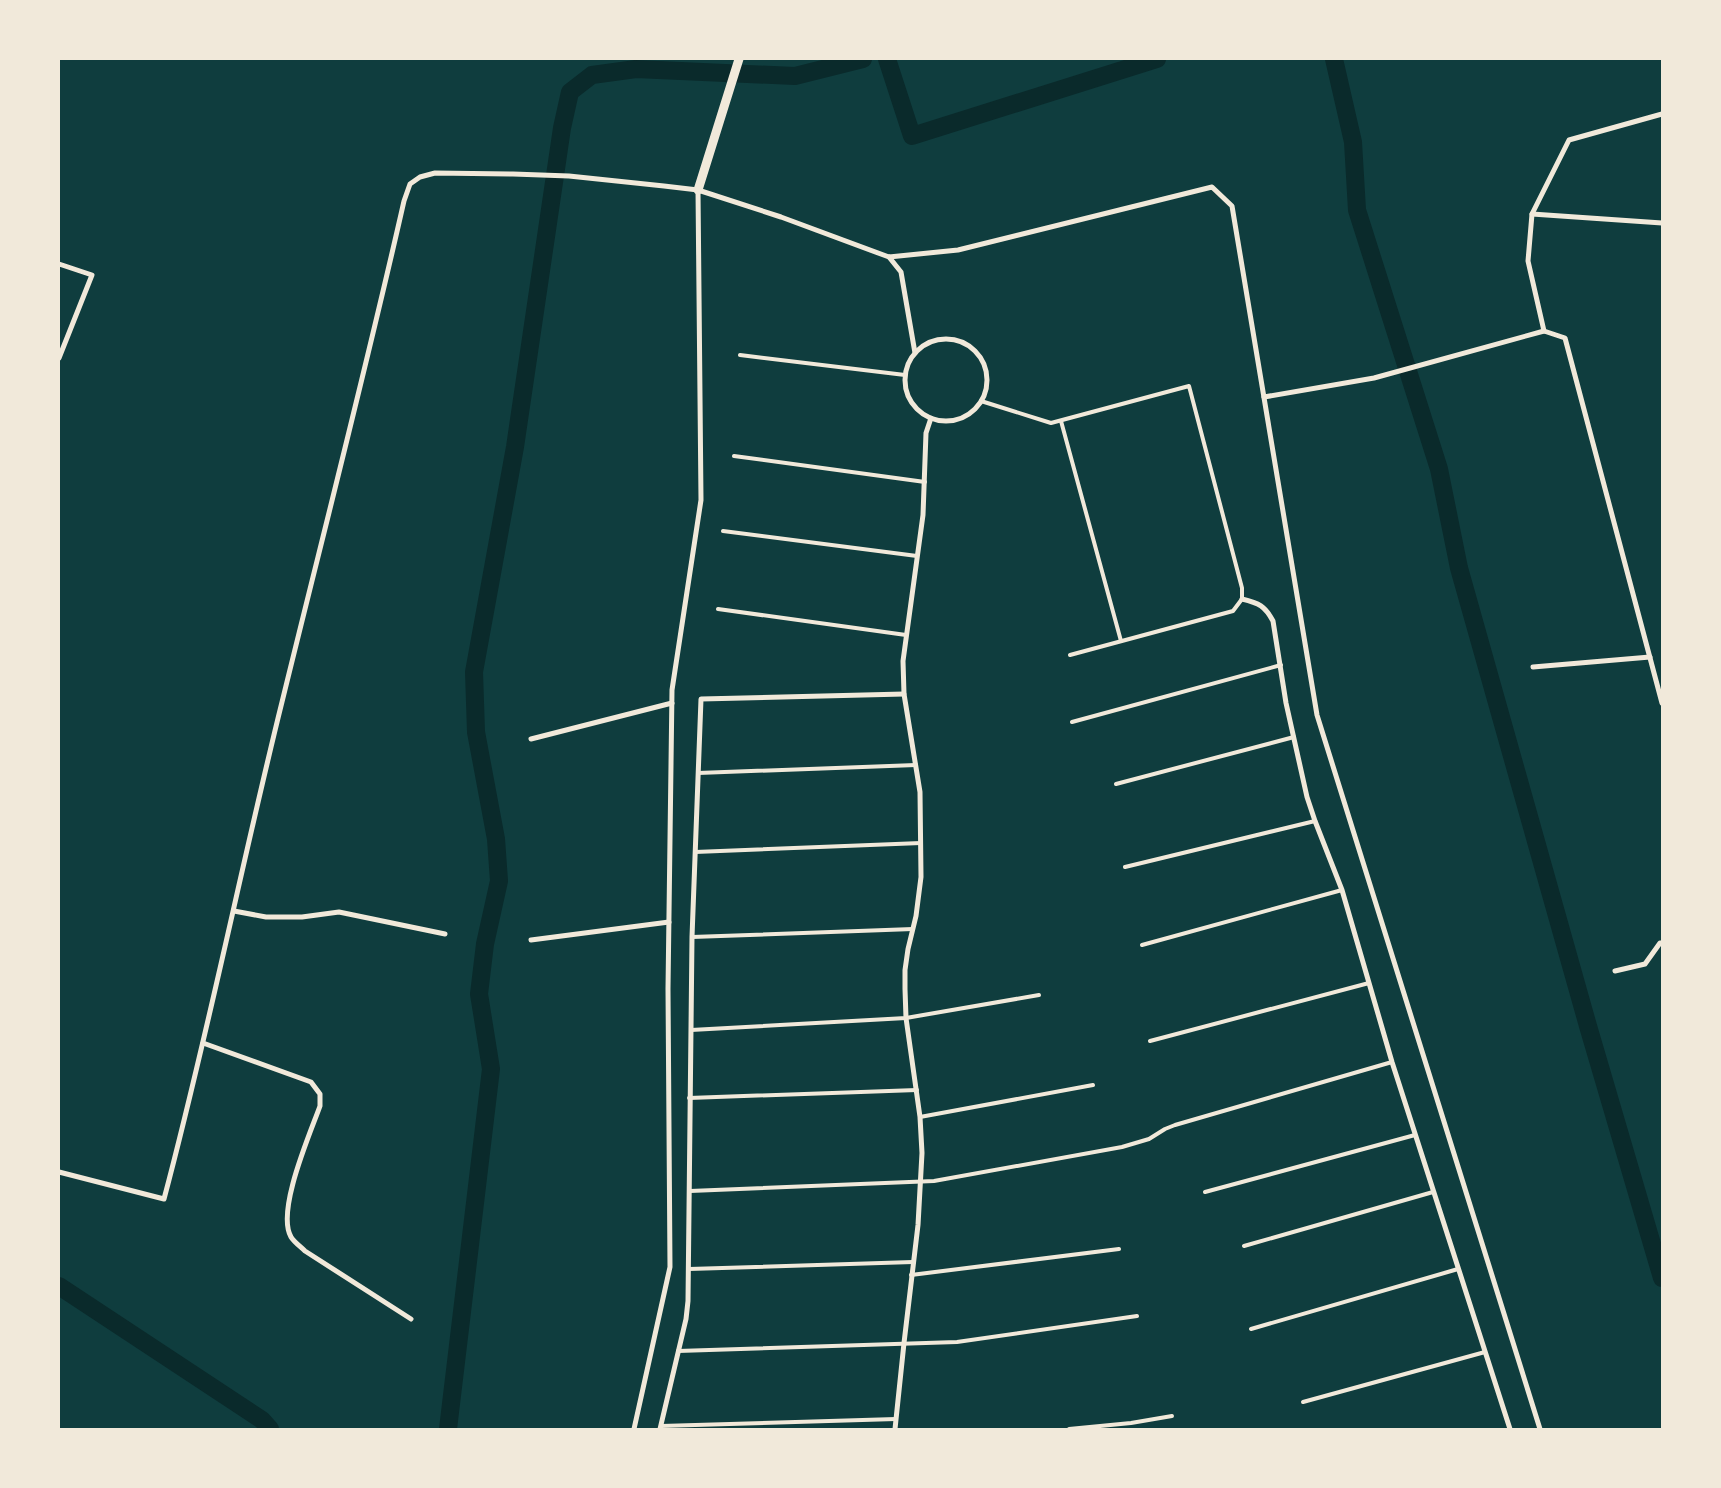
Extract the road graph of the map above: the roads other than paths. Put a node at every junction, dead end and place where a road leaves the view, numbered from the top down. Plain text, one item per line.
1 (739, 59) edge
2 (1662, 114) edge
3 (698, 190) junction
4 (1532, 214) junction
5 (1662, 223) edge
6 (889, 257) junction
7 (59, 264) edge
8 (1544, 331) junction
9 (915, 353) junction
10 (740, 355) dead end
11 (59, 358) edge
12 (905, 375) junction
13 (1264, 397) junction
14 (981, 401) junction
15 (931, 418) junction
16 (1061, 421) junction
17 (734, 456) dead end
18 (925, 482) junction
19 (723, 531) dead end
20 (917, 556) junction
21 (1242, 600) junction
22 (718, 609) dead end
23 (906, 636) junction
24 (1121, 641) junction
25 (1070, 655) dead end
26 (1650, 657) junction
27 (1281, 665) junction
28 (1533, 667) dead end
29 (904, 694) junction
30 (672, 703) junction
31 (1662, 703) edge
32 (1072, 722) dead end
33 (1294, 737) junction
34 (531, 739) dead end
35 (916, 765) junction
36 (698, 773) junction
37 (1116, 784) dead end
38 (1314, 820) junction
39 (921, 843) junction
40 (695, 852) junction
41 (1125, 867) dead end
42 (1342, 890) junction
43 (234, 911) junction
44 (668, 922) junction
45 (913, 929) junction
46 (445, 934) dead end
47 (692, 937) junction
48 (531, 940) dead end
49 (1662, 943) edge
50 (1142, 944) dead end
51 (1616, 971) dead end
52 (1369, 984) junction
53 (1039, 995) dead end
54 (906, 1018) junction
55 (691, 1030) junction
56 (1150, 1041) dead end
57 (203, 1044) junction
58 (1392, 1062) junction
59 (1093, 1086) dead end
60 (916, 1090) junction
61 (689, 1098) junction
62 (920, 1117) junction
63 (1415, 1135) junction
64 (59, 1172) edge
65 (920, 1182) junction
66 (690, 1191) junction
67 (1205, 1192) dead end
68 (1434, 1192) junction
69 (1244, 1246) dead end
70 (1119, 1249) dead end
71 (913, 1262) junction
72 (689, 1269) junction
73 (1458, 1269) junction
74 (911, 1275) junction
75 (1137, 1316) dead end
76 (411, 1319) dead end
77 (1251, 1329) dead end
78 (904, 1343) junction
79 (678, 1351) junction
80 (1485, 1352) junction
81 (1303, 1402) dead end
82 (1172, 1416) dead end
83 (896, 1419) junction
84 (661, 1428) edge
85 (634, 1429) edge
86 (895, 1429) edge
87 (1069, 1429) edge
88 (1510, 1429) edge
89 (1540, 1429) edge

1 - 3 street
2 - 4 street
3 - 6 street
3 - 30 street
3 - 43 street
4 - 5 street
4 - 8 street
6 - 9 street
6 - 13 street
7 - 11 street
8 - 13 street
8 - 26 street
9 - 12 street
9 - 14 street
10 - 12 lane
12 - 15 street
13 - 89 street
14 - 15 street
14 - 16 lane
15 - 18 street
16 - 21 lane
16 - 24 lane
17 - 18 lane
18 - 20 street
19 - 20 lane
20 - 23 street
21 - 24 lane
21 - 27 street
22 - 23 lane
23 - 29 street
24 - 25 lane
26 - 28 street
26 - 31 street
27 - 32 lane
27 - 33 street
29 - 35 street
29 - 36 street
30 - 34 street
30 - 44 street
33 - 37 lane
33 - 38 street
35 - 36 lane
35 - 39 street
36 - 40 street
38 - 41 lane
38 - 42 street
39 - 40 lane
39 - 45 street
40 - 47 street
42 - 50 lane
42 - 52 street
43 - 46 street
43 - 57 street
44 - 48 street
44 - 85 street
45 - 47 lane
45 - 54 street
47 - 55 street
49 - 51 street
52 - 56 lane
52 - 58 street
53 - 54 lane
54 - 55 lane
54 - 60 street
55 - 61 street
57 - 64 street
57 - 76 street
58 - 63 street
58 - 65 lane
59 - 62 lane
60 - 61 lane
60 - 62 street
61 - 66 street
62 - 65 street
63 - 67 lane
63 - 68 street
65 - 66 lane
65 - 71 street
66 - 72 street
68 - 69 lane
68 - 73 street
70 - 74 lane
71 - 72 lane
71 - 74 street
72 - 79 street
73 - 77 lane
73 - 80 street
74 - 78 street
75 - 78 lane
78 - 79 lane
78 - 83 street
79 - 84 street
80 - 81 lane
80 - 88 street
82 - 87 lane
83 - 84 lane
83 - 86 street

